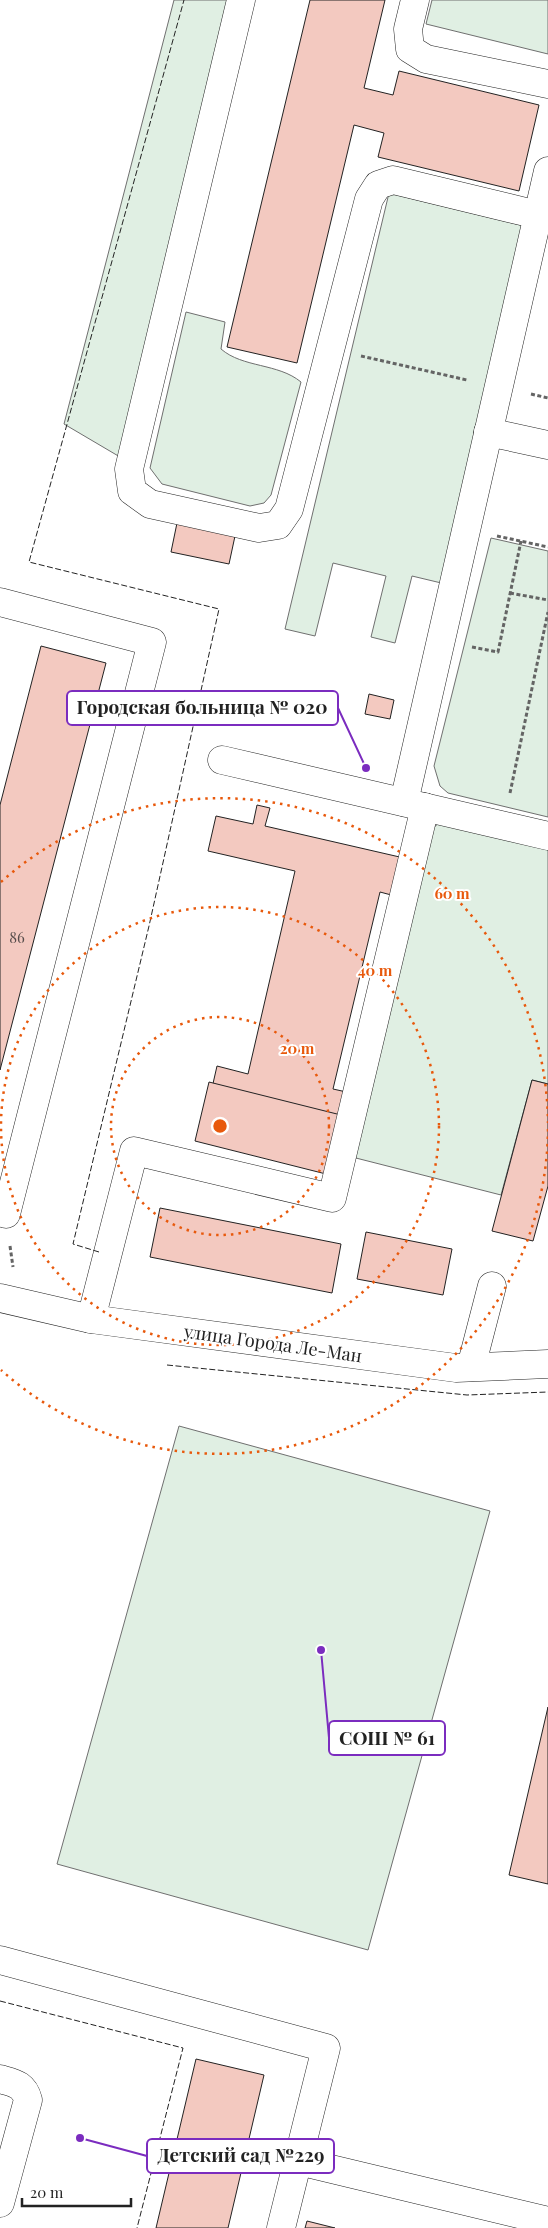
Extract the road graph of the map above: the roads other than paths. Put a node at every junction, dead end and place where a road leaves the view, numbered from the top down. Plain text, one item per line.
1 (241, 0) edge
2 (415, 0) edge
3 (548, 84) edge
4 (548, 171) edge
5 (538, 215) junction
6 (488, 432) junction
7 (548, 444) edge
8 (0, 602) edge
9 (222, 760) dead end
10 (415, 805) junction
11 (548, 836) edge
12 (3, 1213) edge
13 (492, 1286) dead end
14 (9, 1300) edge
15 (91, 1319) junction
16 (548, 1364) edge
17 (471, 1367) junction
18 (0, 1960) edge
19 (0, 2079) edge
20 (298, 2160) junction
21 (0, 2203) edge
22 (548, 2221) edge
23 (281, 2228) edge

1 - 5 street
2 - 3 street
4 - 5 street
5 - 6 street
6 - 7 street
6 - 10 street
8 - 12 street
9 - 10 street
10 - 11 street
10 - 15 street
13 - 17 street
14 - 15 street, улица Города Ле-Ман
15 - 17 street, улица Города Ле-Ман
16 - 17 street, улица Города Ле-Ман
18 - 20 street
19 - 21 street
20 - 22 street
20 - 23 street

